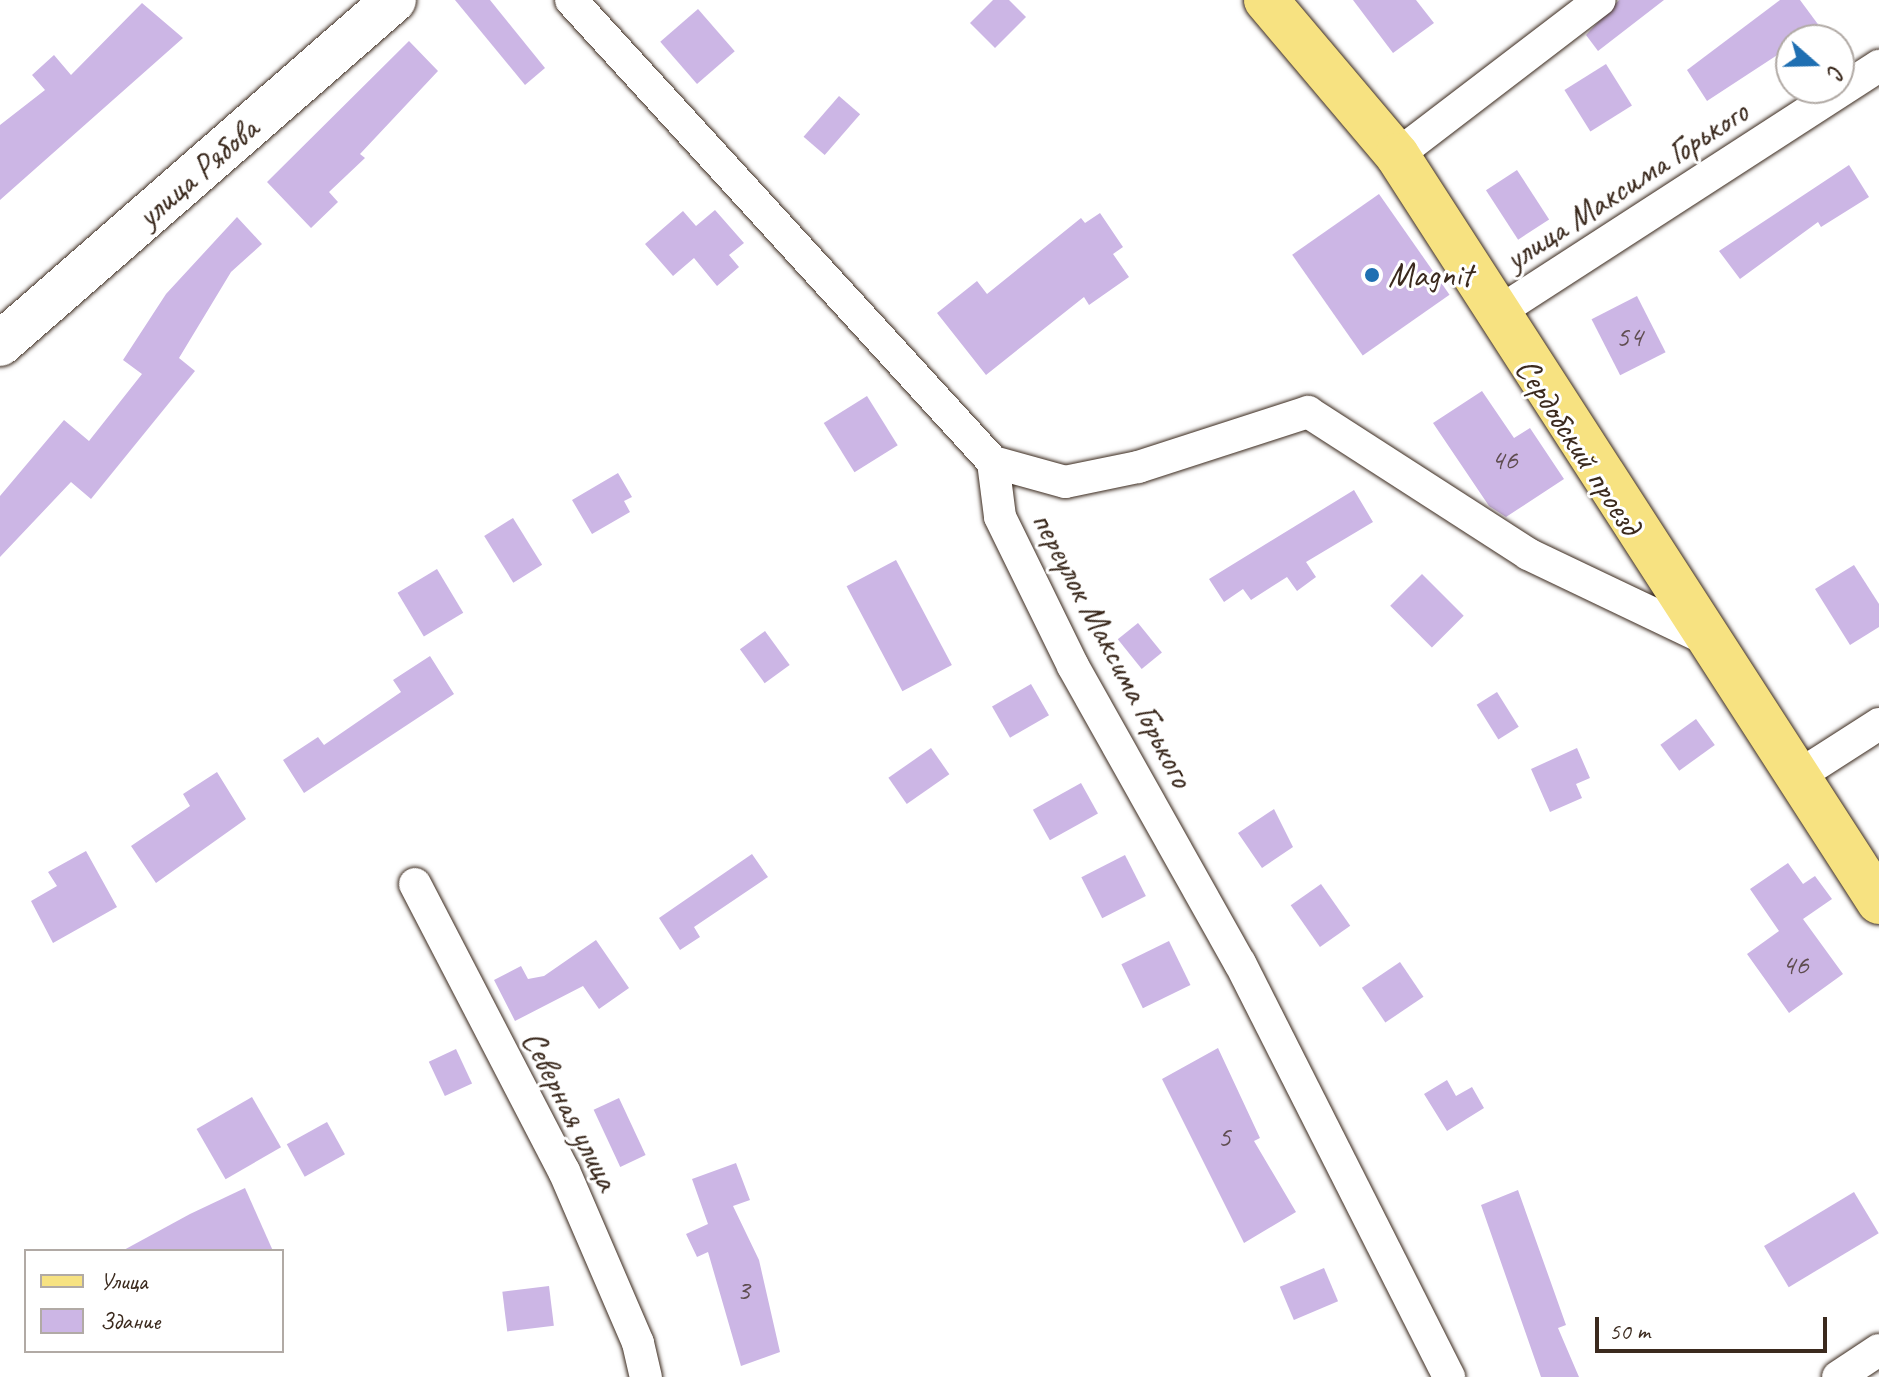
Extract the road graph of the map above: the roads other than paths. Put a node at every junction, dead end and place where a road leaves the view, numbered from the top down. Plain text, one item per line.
1 (394, 0) edge
2 (571, 0) edge
3 (1266, 0) edge
4 (1600, 0) edge
5 (1879, 66) edge
6 (1397, 155) junction
7 (1494, 315) junction
8 (0, 344) edge
9 (993, 462) junction
10 (1706, 639) junction
11 (1879, 724) edge
12 (1798, 776) junction
13 (415, 884) dead end
14 (1879, 902) edge
15 (1879, 1350) edge
16 (646, 1377) edge
17 (1449, 1377) edge
18 (1838, 1377) edge

1 - 8 street, улица Рябова
2 - 9 street
3 - 6 main road, Сердобский проезд
4 - 6 street
5 - 7 street, улица Максима Горького
6 - 7 main road, Сердобский проезд
7 - 10 main road, Сердобский проезд
9 - 10 street
9 - 17 street, переулок Максима Горького
10 - 12 main road, Сердобский проезд
11 - 12 street
12 - 14 main road, Сердобский проезд
13 - 16 street, Северная улица
15 - 18 street

